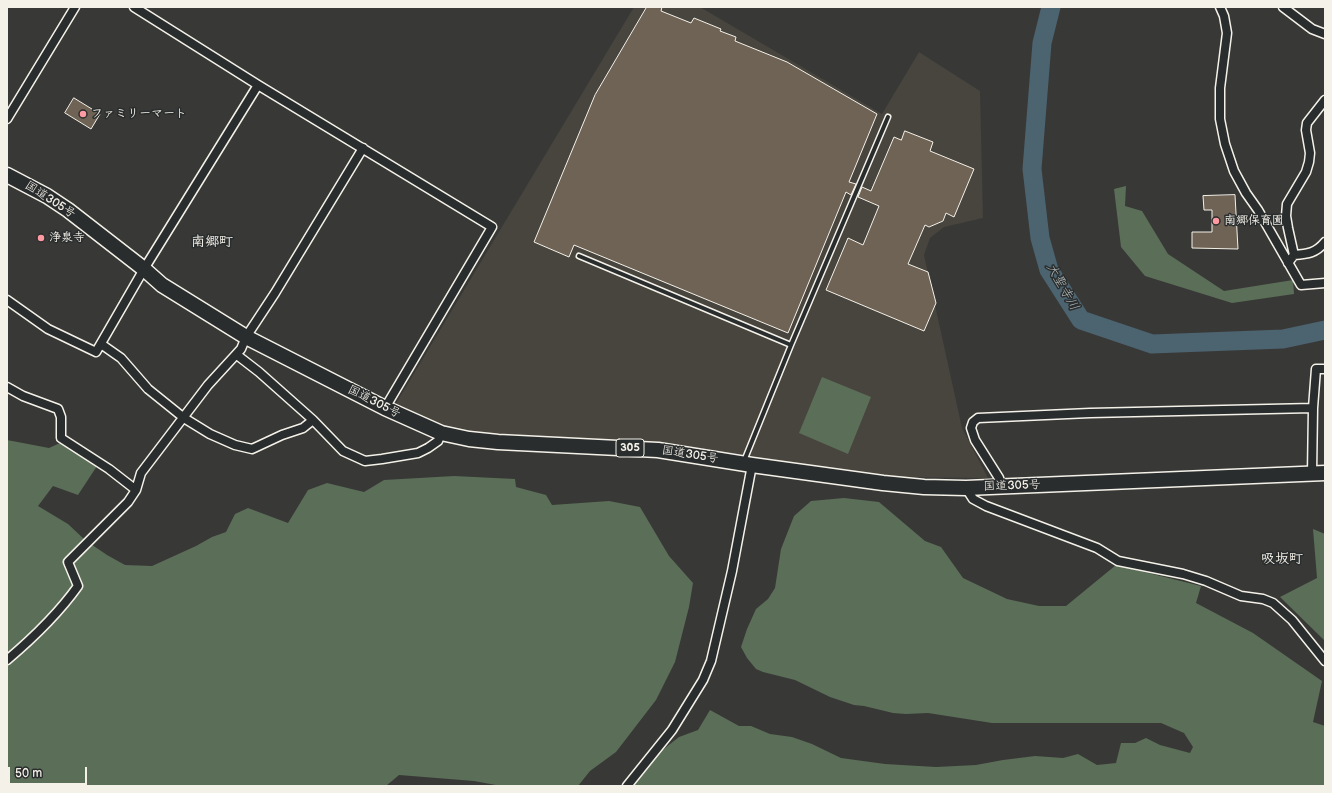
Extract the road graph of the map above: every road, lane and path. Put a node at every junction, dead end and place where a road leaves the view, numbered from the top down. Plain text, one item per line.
1 (75, 7) edge
2 (134, 7) edge
3 (1220, 7) edge
4 (1282, 7) edge
5 (1325, 34) edge
6 (258, 85) junction
7 (1325, 100) edge
8 (888, 117) dead end
9 (7, 119) edge
10 (363, 148) junction
11 (7, 175) edge
12 (1325, 242) edge
13 (1294, 255) junction
14 (579, 256) dead end
15 (1288, 263) junction
16 (144, 269) junction
17 (1325, 283) edge
18 (7, 300) edge
19 (246, 337) junction
20 (101, 344) junction
21 (791, 345) junction
22 (236, 355) junction
23 (1325, 369) edge
24 (7, 387) edge
25 (384, 408) junction
26 (1313, 408) junction
27 (184, 418) junction
28 (314, 420) junction
29 (441, 433) junction
30 (748, 464) junction
31 (1318, 473) edge
32 (1002, 487) junction
33 (966, 488) junction
34 (136, 490) junction
35 (7, 660) edge
36 (1325, 660) edge
37 (627, 786) edge

1 - 9 street
2 - 6 street
3 - 15 street
4 - 5 street
6 - 10 street
6 - 16 street
7 - 13 street
8 - 21 lane
10 - 19 street
10 - 25 street
11 - 16 highway, 国道305号 / 305
12 - 13 street
13 - 15 street
14 - 21 lane
15 - 17 street
16 - 19 highway, 国道305号 / 305
16 - 20 street
18 - 20 street
19 - 22 street
19 - 25 highway, 国道305号 / 305
20 - 27 street
21 - 30 lane
22 - 27 street
22 - 28 street
23 - 26 street
24 - 34 street
25 - 29 highway, 国道305号 / 305
26 - 31 street
26 - 32 street
27 - 28 street
27 - 34 street
28 - 29 street
29 - 30 highway, 国道305号 / 305
30 - 33 highway, 国道305号 / 305
30 - 37 street
31 - 32 highway, 国道305号 / 305
32 - 33 highway, 国道305号 / 305
33 - 36 street
34 - 35 street

